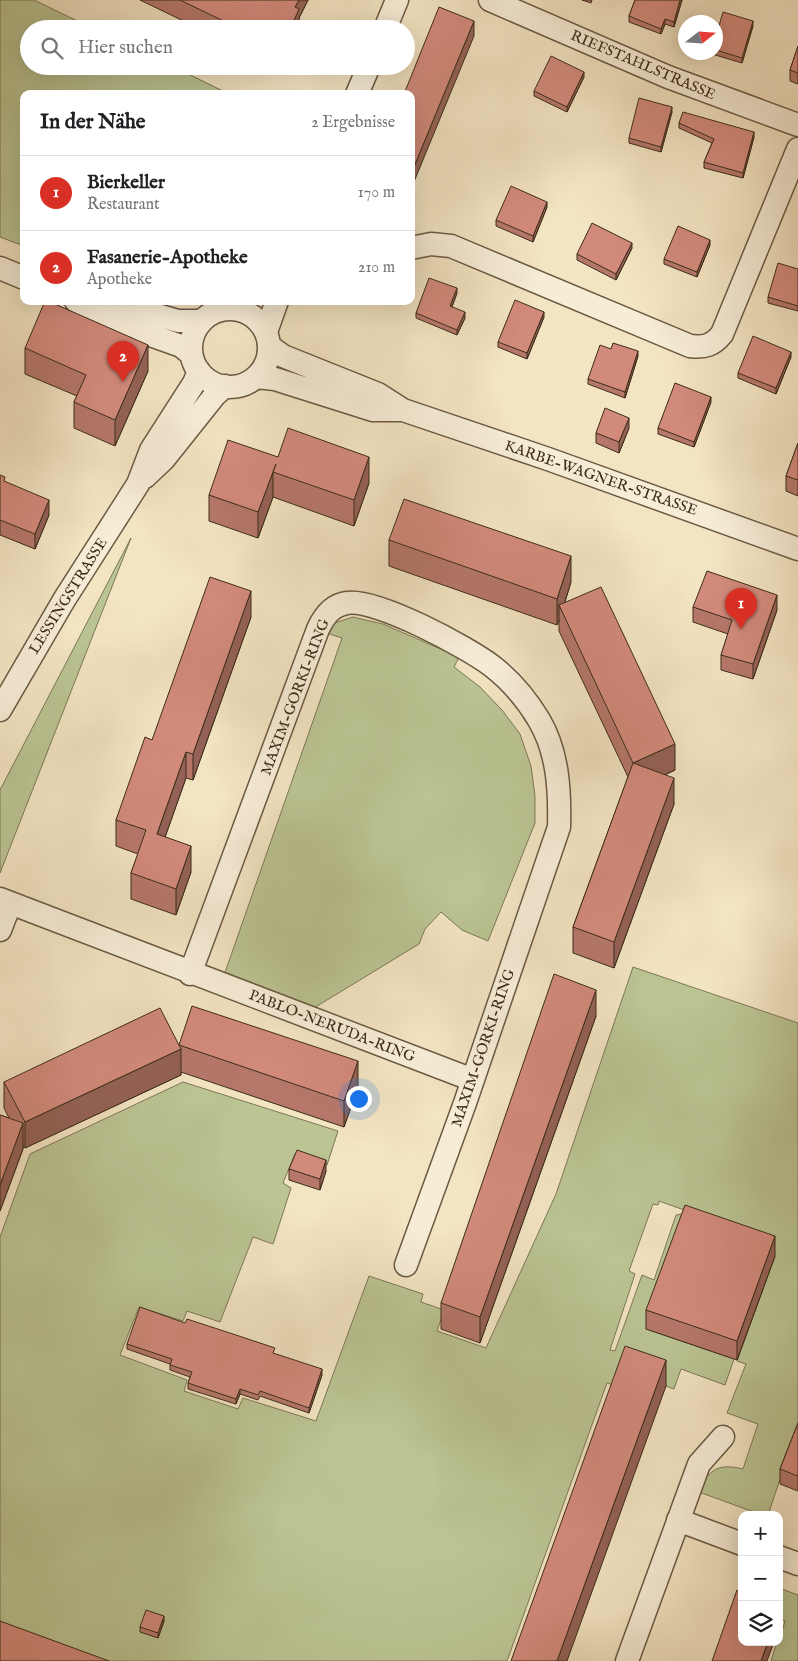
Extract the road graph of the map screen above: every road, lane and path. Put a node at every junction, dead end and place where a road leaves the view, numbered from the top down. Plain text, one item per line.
1 (397, 0) edge
2 (490, 0) edge
3 (389, 20) edge
4 (365, 75) edge
5 (359, 90) edge
6 (798, 125) edge
7 (798, 149) edge
8 (415, 247) edge
9 (0, 268) edge
10 (20, 276) edge
11 (81, 305) edge
12 (122, 305) edge
13 (244, 305) edge
14 (276, 305) edge
15 (202, 321) junction
16 (267, 339) junction
17 (195, 363) junction
18 (256, 377) junction
19 (225, 386) junction
20 (403, 410) junction
21 (138, 484) junction
22 (798, 548) edge
23 (0, 710) edge
24 (5, 901) edge
25 (0, 930) edge
26 (190, 974) junction
27 (476, 1071) junction
28 (406, 1265) dead end
29 (724, 1437) dead end
30 (678, 1520) junction
31 (738, 1542) edge
32 (783, 1558) edge
33 (798, 1564) edge
34 (627, 1661) edge

1 - 3 street
2 - 6 street, RIEFSTAHLSTRASSE
4 - 5 street
7 - 8 street
9 - 10 street
11 - 17 street
12 - 15 street
13 - 15 street
13 - 16 street
14 - 16 street
15 - 17 street
16 - 18 street
16 - 20 street, KARBE-WAGNER-STRASSE
17 - 19 street
17 - 21 street, LESSINGSTRASSE
18 - 19 street
18 - 20 street, KARBE-WAGNER-STRASSE
19 - 21 street, LESSINGSTRASSE
20 - 22 street, KARBE-WAGNER-STRASSE
21 - 23 street, LESSINGSTRASSE
24 - 25 street
24 - 26 street
26 - 27 street, PABLO-NERUDA-RING
26 - 27 street, MAXIM-GORKI-RING
27 - 28 street, MAXIM-GORKI-RING
29 - 30 street
30 - 31 street
30 - 34 street
32 - 33 street

